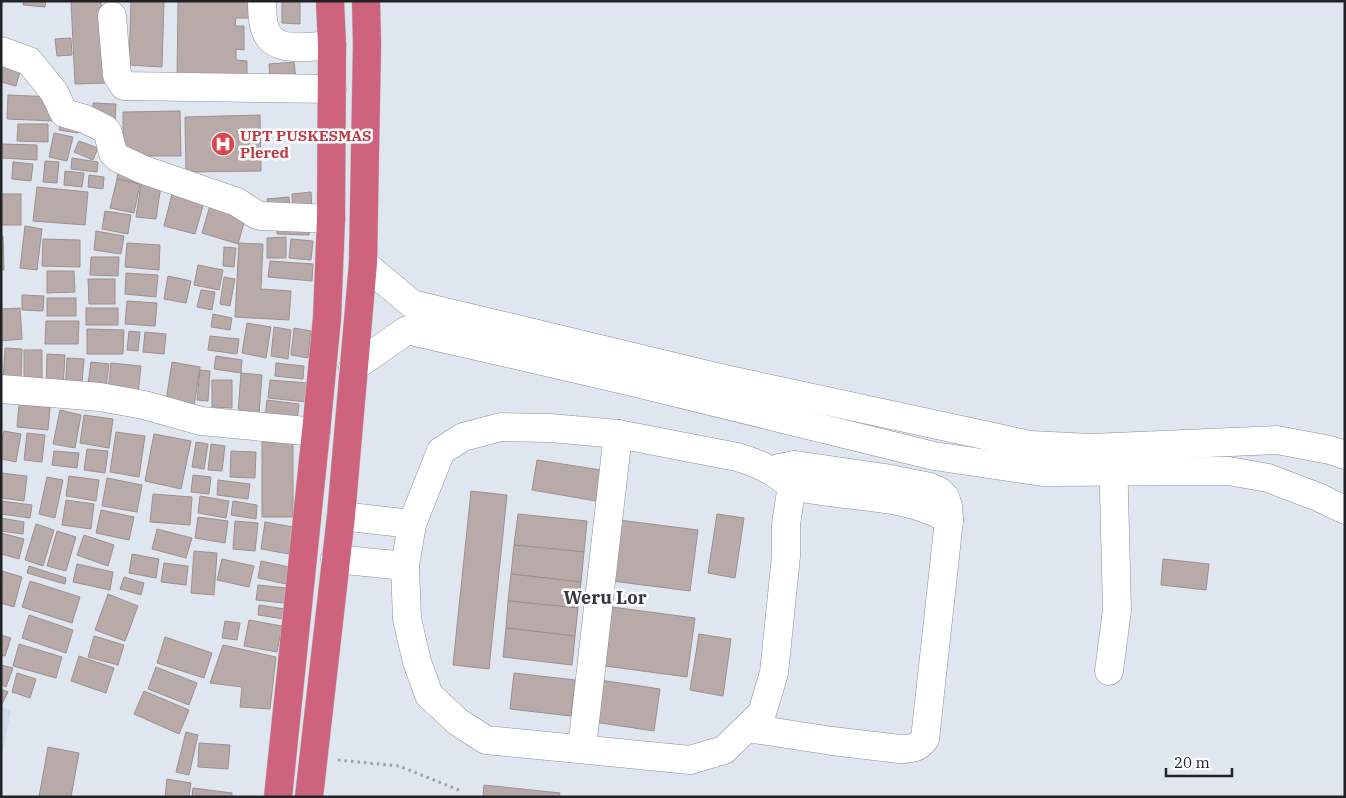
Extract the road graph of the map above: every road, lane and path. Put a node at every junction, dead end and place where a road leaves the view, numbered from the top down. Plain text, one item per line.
1 (262, 1) edge
2 (330, 1) edge
3 (366, 1) edge
4 (112, 16) dead end
5 (332, 45) junction
6 (1, 51) edge
7 (332, 89) junction
8 (331, 219) junction
9 (363, 262) junction
10 (353, 368) junction
11 (635, 370) junction
12 (1, 389) edge
13 (898, 418) junction
14 (316, 432) junction
15 (618, 434) junction
16 (893, 445) junction
17 (1345, 455) edge
18 (1113, 459) junction
19 (786, 473) junction
20 (1345, 510) edge
21 (341, 516) junction
22 (412, 524) junction
23 (335, 559) junction
24 (405, 566) junction
25 (1109, 671) dead end
26 (748, 728) junction
27 (582, 748) junction
28 (313, 758) junction
29 (459, 790) dead end
30 (278, 797) edge
31 (309, 797) edge

1 - 5 street
2 - 5 highway
3 - 9 highway
4 - 7 street
5 - 7 highway
6 - 8 street
7 - 8 highway
8 - 14 highway
9 - 10 highway
9 - 11 street
10 - 11 street
10 - 21 highway
11 - 13 street
11 - 16 street
12 - 14 street
13 - 16 street
13 - 18 street
14 - 30 highway
15 - 19 street
15 - 22 street
15 - 27 street
16 - 18 street
17 - 18 street
18 - 20 street
18 - 25 street
19 - 26 street
19 - 26 street
21 - 22 street
21 - 23 highway
22 - 24 street
23 - 24 street
23 - 28 highway
24 - 27 street
26 - 27 street
28 - 29 path
28 - 31 highway

